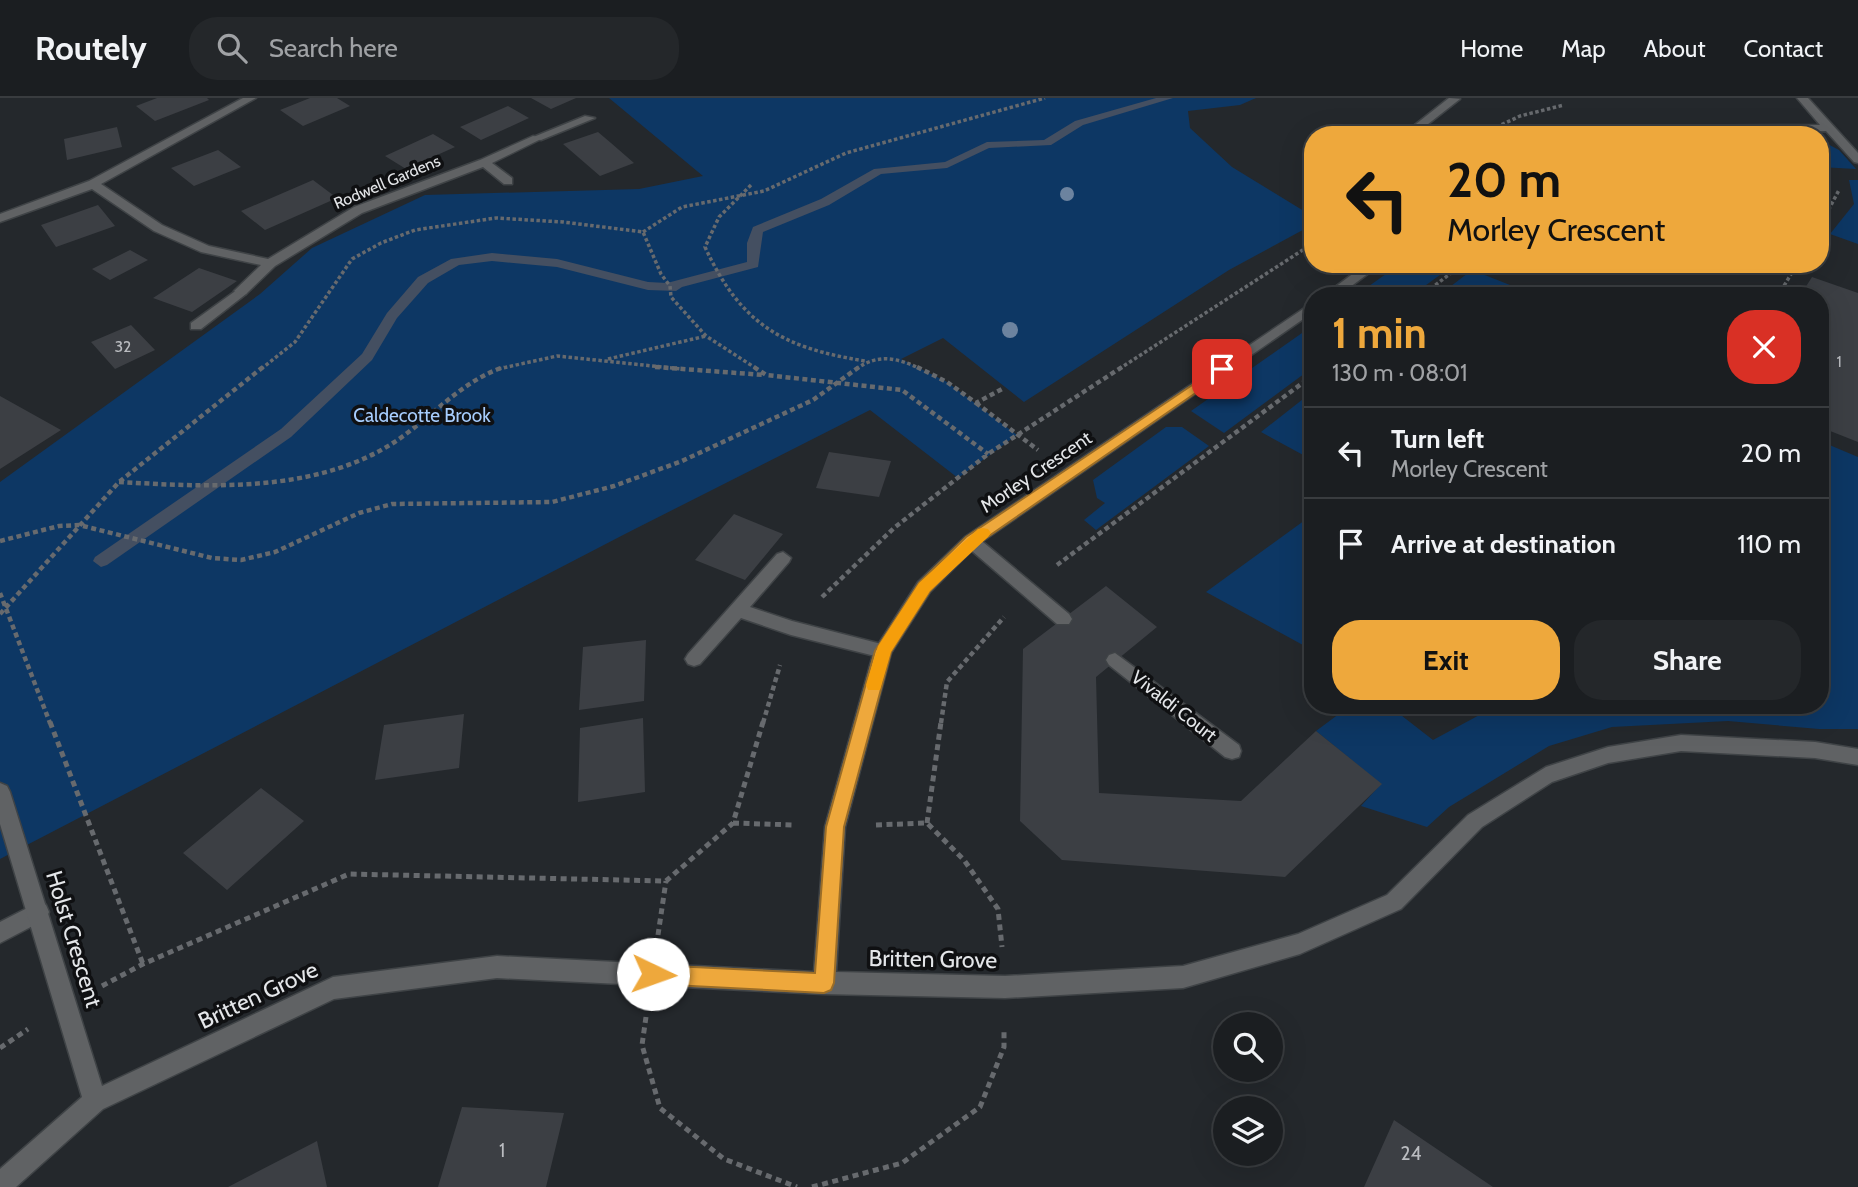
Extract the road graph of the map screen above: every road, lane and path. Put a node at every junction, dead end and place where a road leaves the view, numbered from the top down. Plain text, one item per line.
1 (251, 98) edge
2 (1045, 98) edge
3 (1802, 98) edge
4 (1455, 99) edge
5 (589, 118) dead end
6 (1420, 126) edge
7 (1826, 126) edge
8 (1829, 129) edge
9 (1858, 160) edge
10 (484, 162) junction
11 (508, 181) dead end
12 (93, 184) junction
13 (1834, 184) dead end
14 (751, 185) dead end
15 (739, 196) junction
16 (1829, 211) edge
17 (0, 218) edge
18 (643, 232) junction
19 (270, 263) junction
20 (1362, 273) edge
21 (1451, 273) edge
22 (1342, 287) edge
23 (1432, 287) edge
24 (1304, 312) edge
25 (196, 327) dead end
26 (706, 336) junction
27 (603, 360) junction
28 (866, 361) junction
29 (766, 375) junction
30 (1304, 382) edge
31 (838, 383) junction
32 (1004, 388) dead end
33 (988, 454) dead end
34 (119, 482) junction
35 (79, 525) junction
36 (0, 541) edge
37 (971, 541) junction
38 (783, 558) dead end
39 (1025, 589) junction
40 (0, 593) edge
41 (7, 609) junction
42 (739, 610) junction
43 (0, 614) edge
44 (1063, 619) dead end
45 (883, 651) junction
46 (694, 659) dead end
47 (1115, 660) dead end
48 (1232, 751) dead end
49 (1858, 757) edge
50 (0, 792) edge
51 (927, 823) dead end
52 (666, 881) dead end
53 (38, 912) junction
54 (0, 933) edge
55 (143, 964) dead end
56 (653, 974) junction
57 (824, 983) junction
58 (95, 1101) junction
59 (0, 1185) edge
60 (797, 1187) edge

1 - 12 street
2 - 15 path
3 - 7 street
4 - 6 street
5 - 10 street, Rodwell Gardens
8 - 9 street
10 - 11 street
10 - 19 street, Rodwell Gardens
12 - 17 street
12 - 19 street
13 - 16 path
14 - 15 path
15 - 18 path
15 - 28 path
18 - 26 path
18 - 34 path
19 - 25 street, Rodwell Gardens
20 - 22 street
21 - 23 path
24 - 37 street, Morley Crescent
26 - 27 path
26 - 29 path
27 - 29 path
27 - 34 path
28 - 31 path
28 - 32 path
29 - 31 path
30 - 39 path
31 - 33 path
31 - 35 path
34 - 35 path
35 - 36 path
35 - 41 path
37 - 39 street
37 - 45 street, Morley Crescent
38 - 42 street
39 - 44 street
39 - 51 path
40 - 41 path
41 - 43 path
41 - 55 path
42 - 45 street
42 - 46 street
45 - 57 street, Morley Crescent
47 - 48 street, Vivaldi Court
49 - 57 street, Britten Grove
50 - 53 street, Holst Crescent
52 - 56 path
53 - 54 street
53 - 58 street, Holst Crescent
56 - 57 street, Britten Grove
56 - 58 street, Britten Grove
56 - 60 path
58 - 59 street, Britten Grove

